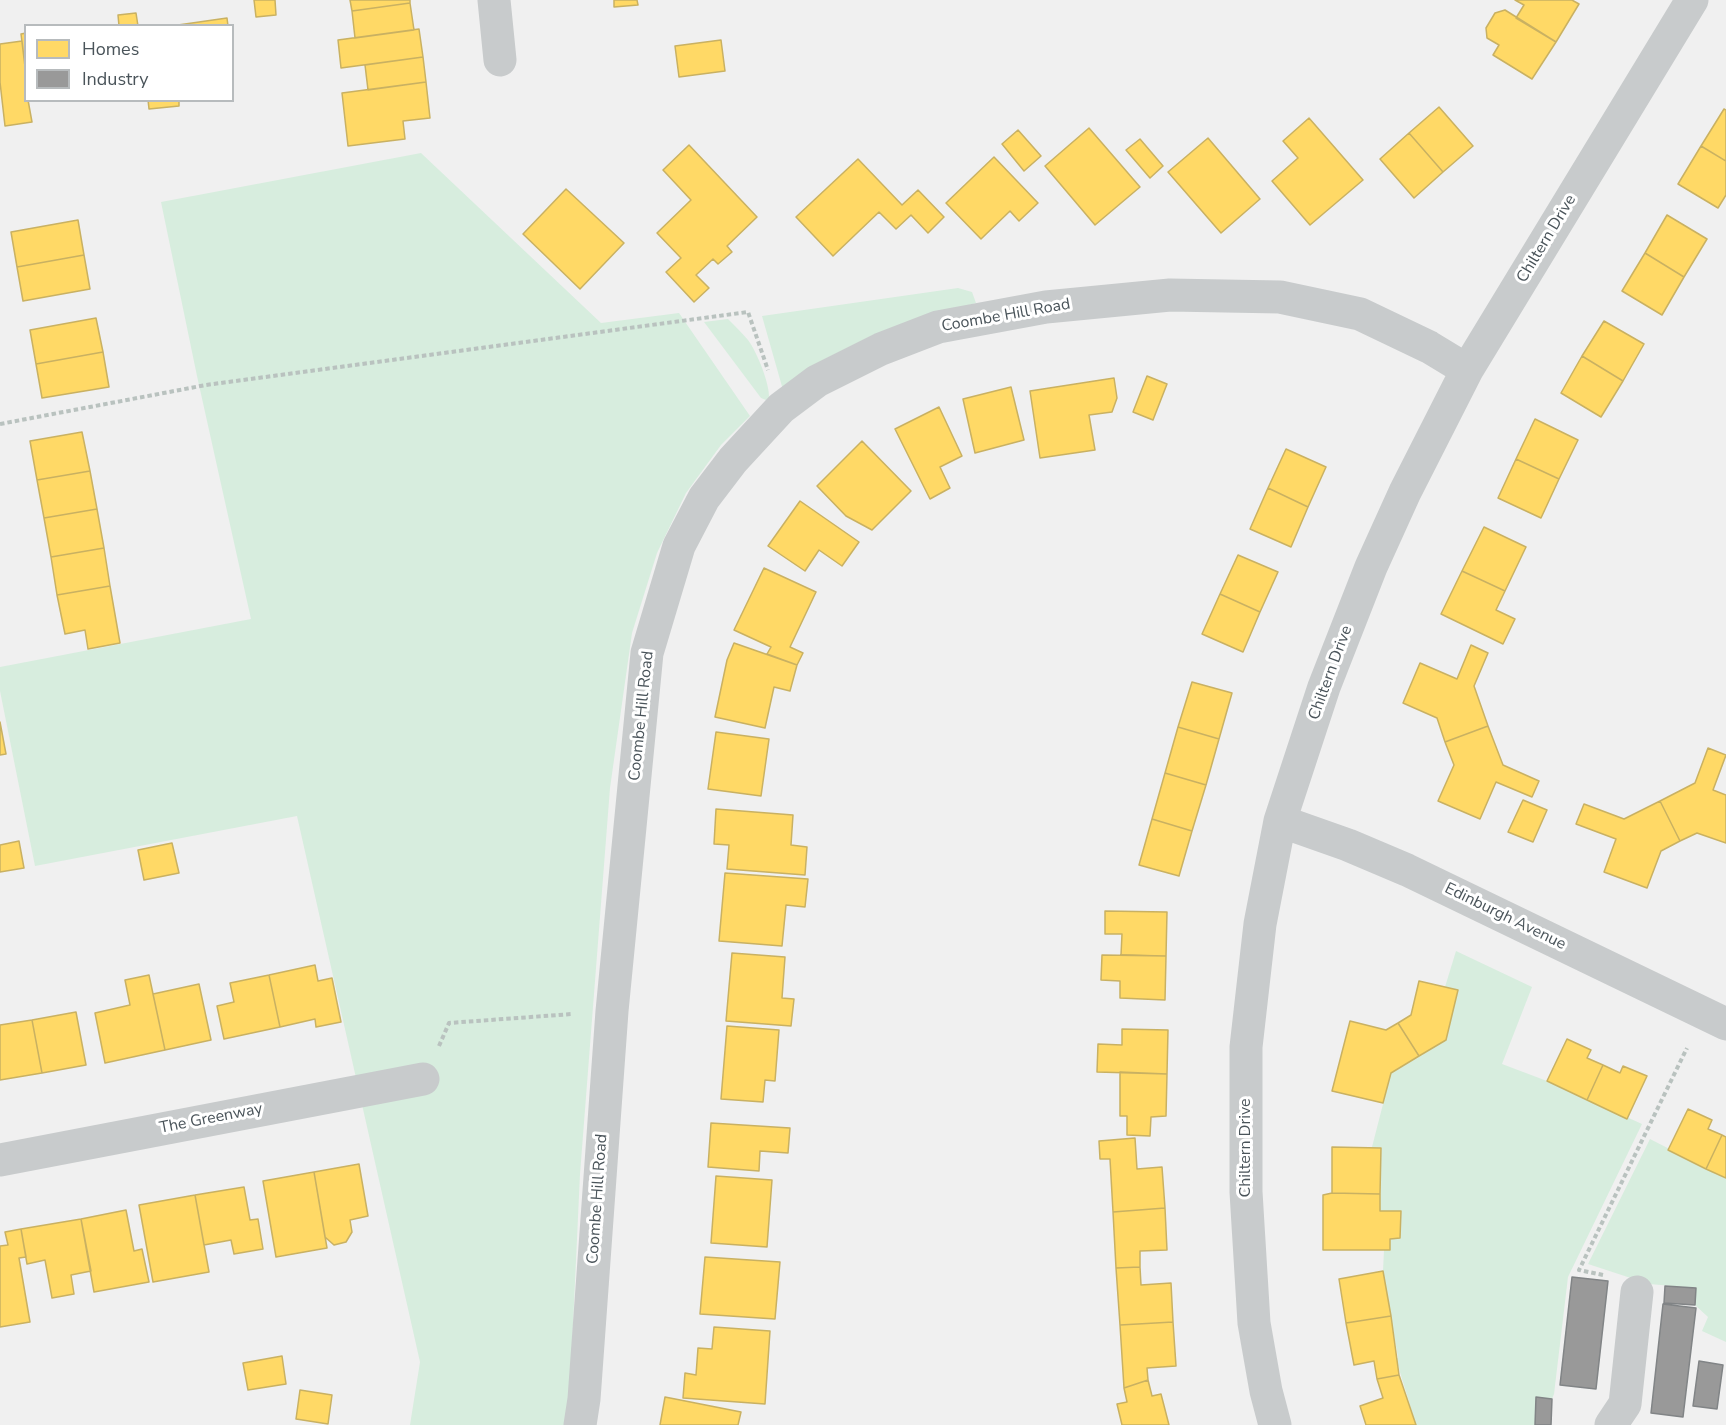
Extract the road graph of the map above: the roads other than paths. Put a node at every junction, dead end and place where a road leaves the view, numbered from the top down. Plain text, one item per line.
1 (494, 0) edge
2 (1692, 0) edge
3 (500, 60) dead end
4 (1467, 370) junction
5 (1280, 821) junction
6 (1726, 1024) edge
7 (423, 1079) road end
8 (0, 1160) edge
9 (1637, 1292) road end
10 (580, 1425) edge
11 (1275, 1425) edge
12 (1611, 1425) edge

1 - 3 street
2 - 4 street, Chiltern Drive
4 - 5 street, Chiltern Drive
4 - 10 street, Coombe Hill Road
5 - 6 street, Edinburgh Avenue
5 - 11 street, Chiltern Drive
7 - 8 street, The Greenway
9 - 12 street

